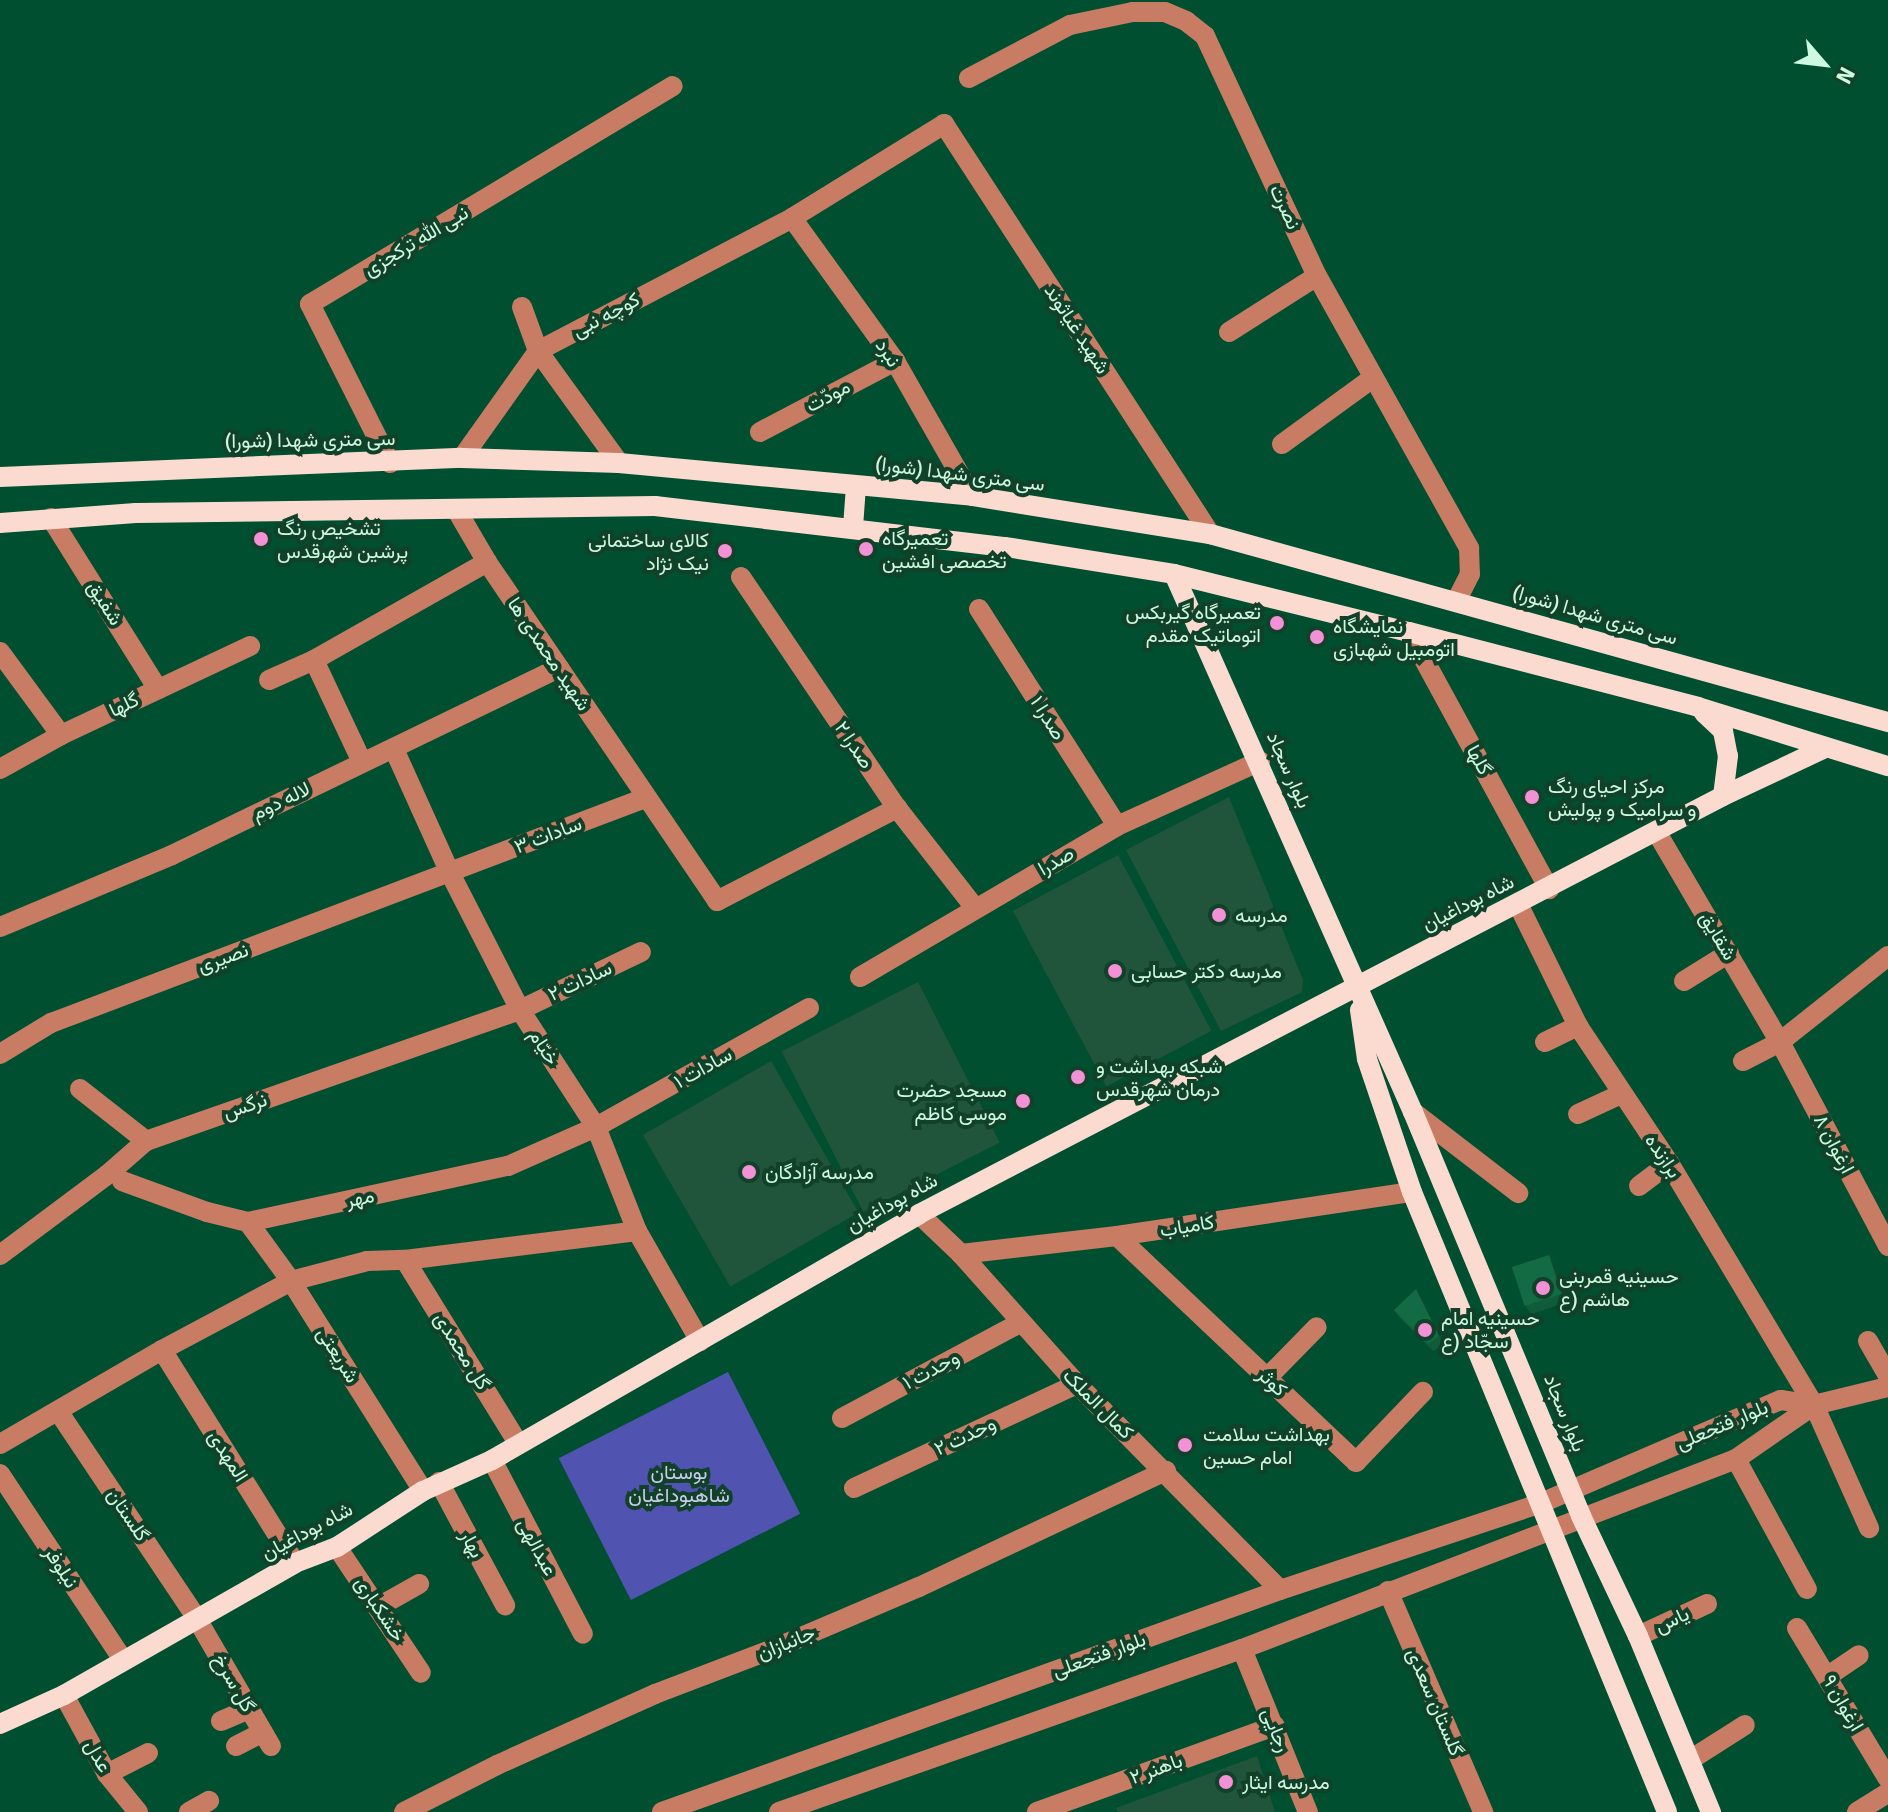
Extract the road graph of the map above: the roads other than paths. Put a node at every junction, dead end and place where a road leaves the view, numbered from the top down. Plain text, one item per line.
1 (969, 78) dead end
2 (673, 86) dead end
3 (944, 124) joint
4 (792, 218) junction
5 (1317, 276) junction
6 (522, 307) dead end
7 (1229, 332) dead end
8 (538, 351) junction
9 (895, 361) junction
10 (1373, 378) junction
11 (760, 432) dead end
12 (1282, 444) dead end
13 (462, 458) junction
14 (390, 463) junction
15 (619, 463) junction
16 (0, 477) edge
17 (856, 486) junction
18 (972, 496) junction
19 (456, 509) junction
20 (51, 518) junction
21 (0, 523) edge
22 (853, 527) junction
23 (1210, 534) junction
24 (487, 562) junction
25 (1174, 574) junction
26 (741, 577) dead end
27 (1456, 602) junction
28 (979, 609) dead end
29 (1409, 632) junction
30 (250, 646) dead end
31 (0, 652) edge
32 (314, 660) junction
33 (559, 668) junction
34 (269, 680) dead end
35 (158, 689) junction
36 (1698, 707) junction
37 (1885, 719) edge
38 (61, 735) junction
39 (394, 749) junction
40 (1823, 749) junction
41 (1260, 761) junction
42 (362, 762) junction
43 (1888, 766) edge
44 (0, 769) edge
45 (1723, 796) junction
46 (645, 798) junction
47 (897, 808) junction
48 (1117, 826) junction
49 (1656, 831) junction
50 (450, 873) junction
51 (1549, 889) junction
52 (1518, 904) junction
53 (975, 908) junction
54 (0, 927) edge
55 (641, 952) dead end
56 (1729, 953) junction
57 (1888, 957) edge
58 (860, 977) dead end
59 (1684, 981) dead end
60 (1357, 987) junction
61 (809, 1008) dead end
62 (520, 1010) junction
63 (1578, 1026) junction
64 (1545, 1042) dead end
65 (1780, 1042) junction
66 (0, 1054) edge
67 (1743, 1061) dead end
68 (80, 1089) dead end
69 (1621, 1094) junction
70 (1413, 1112) junction
71 (1578, 1114) dead end
72 (596, 1127) junction
73 (146, 1141) junction
74 (1669, 1163) junction
75 (122, 1181) dead end
76 (1639, 1186) dead end
77 (1412, 1192) junction
78 (1518, 1193) dead end
79 (919, 1214) junction
80 (248, 1222) junction
81 (637, 1231) junction
82 (1117, 1236) junction
83 (1888, 1246) edge
84 (961, 1254) junction
85 (0, 1255) edge
86 (405, 1260) junction
87 (291, 1281) junction
88 (1020, 1323) junction
89 (1317, 1327) dead end
90 (700, 1341) junction
91 (1868, 1341) dead end
92 (1511, 1345) junction
93 (162, 1350) junction
94 (1481, 1354) junction
95 (1888, 1375) edge
96 (1267, 1378) junction
97 (1077, 1384) junction
98 (1888, 1387) edge
99 (1423, 1392) dead end
100 (1814, 1405) junction
101 (58, 1411) junction
102 (842, 1418) dead end
103 (1, 1443) edge
104 (518, 1443) junction
105 (1736, 1459) junction
106 (492, 1460) junction
107 (1166, 1471) junction
108 (0, 1474) edge
109 (431, 1486) junction
110 (854, 1488) dead end
111 (1570, 1488) junction
112 (1539, 1504) junction
113 (1581, 1516) junction
114 (1869, 1528) dead end
115 (1548, 1529) junction
116 (337, 1547) junction
117 (295, 1563) junction
118 (419, 1584) dead end
119 (1807, 1589) dead end
120 (1280, 1590) junction
121 (1388, 1591) junction
122 (1707, 1604) dead end
123 (505, 1605) dead end
124 (380, 1606) junction
125 (197, 1619) junction
126 (1797, 1628) dead end
127 (583, 1634) dead end
128 (1638, 1636) junction
129 (1242, 1649) junction
130 (1859, 1655) dead end
131 (123, 1660) junction
132 (421, 1673) dead end
133 (1828, 1676) junction
134 (64, 1695) junction
135 (249, 1709) junction
136 (1, 1721) edge
137 (221, 1721) dead end
138 (1745, 1725) dead end
139 (1275, 1726) junction
140 (236, 1746) dead end
141 (148, 1753) dead end
142 (1690, 1760) junction
143 (107, 1774) junction
144 (1888, 1779) edge
145 (1888, 1793) edge
146 (209, 1801) dead end
147 (130, 1810) edge
148 (674, 1810) edge
149 (1474, 1810) edge
150 (1862, 1811) edge
151 (189, 1812) edge
152 (404, 1812) edge
153 (779, 1812) edge
154 (1037, 1812) edge
155 (1308, 1812) edge
156 (1667, 1812) edge
157 (1711, 1812) edge

1 - 5 street, نصرت
2 - 14 street, نبی الله ترکجزی
3 - 4 street, کوچه نبی
3 - 23 street, شهید غیاثوند
4 - 8 street, کوچه نبی
4 - 9 street, نبرد
5 - 7 street
5 - 10 street, نصرت
6 - 8 street
8 - 13 street, کوچه نبی
8 - 15 street
9 - 11 street, مودّت
9 - 18 street, نبرد
10 - 12 street
10 - 27 street, نصرت
13 - 14 main road, سی متری شهدا (شورا)
13 - 15 main road, سی متری شهدا (شورا)
14 - 16 main road, سی متری شهدا (شورا)
15 - 17 main road, سی متری شهدا (شورا)
17 - 18 main road, سی متری شهدا (شورا)
17 - 22 main road
18 - 23 main road, سی متری شهدا (شورا)
19 - 20 main road
19 - 22 main road
19 - 24 street, شهید محمدی ها
20 - 21 main road
20 - 35 street, شفیق
22 - 25 main road
23 - 27 main road, سی متری شهدا (شورا)
24 - 32 street
24 - 33 street, شهید محمدی ها
25 - 29 main road
25 - 41 main road, بلوار سجاد
26 - 47 street, صدرا ۲
27 - 37 main road, سی متری شهدا (شورا)
28 - 48 street, صدرا ۱
29 - 36 main road
29 - 51 street, گلها
30 - 35 street, گلها
31 - 38 street
32 - 34 street
32 - 42 street
33 - 39 street, لاله دوم
33 - 46 street, شهید محمدی ها
35 - 38 street, گلها
36 - 40 main road
36 - 45 main road
38 - 44 street, گلها
39 - 42 street, لاله دوم
39 - 50 street, خیّام
40 - 43 main road
40 - 45 main road, شاه بوداغیان
41 - 48 street, صدرا
41 - 60 main road, بلوار سجاد
42 - 54 street, لاله دوم
45 - 49 main road, شاه بوداغیان
46 - 47 street, شهید محمدی ها
46 - 50 street, سادات ۳
47 - 53 street, صدرا ۲
48 - 53 street, صدرا
49 - 51 main road, شاه بوداغیان
49 - 56 street, شقایق
50 - 62 street, خیّام
50 - 66 street, نصیری
51 - 52 main road, شاه بوداغیان
52 - 60 main road, شاه بوداغیان
52 - 63 street, برازنده
53 - 58 street, صدرا
55 - 62 street, سادات ۲
56 - 59 street
56 - 65 street, شقایق
57 - 65 street
60 - 70 main road, بلوار سجاد
60 - 77 main road, بلوار سجاد
60 - 79 main road, شاه بوداغیان
61 - 72 street, سادات ۱
62 - 72 street, خیّام
62 - 73 street, نرگس
63 - 64 street
63 - 69 street, برازنده
65 - 67 street
65 - 83 street, ارغوان ۸
68 - 73 street
69 - 71 street
69 - 74 street, برازنده
70 - 78 street
70 - 92 main road, بلوار سجاد
72 - 80 street, مهر
72 - 81 street, خیّام
73 - 85 street, نرگس
74 - 76 street
74 - 100 street, برازنده
75 - 80 street, مهر
77 - 82 street, کامیاب
77 - 94 main road, بلوار سجاد
79 - 84 street, کمال الملک
79 - 90 main road, شاه بوداغیان
80 - 87 street, شریعتی
81 - 86 street
81 - 90 street, خیّام
82 - 84 street, کامیاب
82 - 96 street, کوثر
84 - 88 street, کمال الملک
86 - 87 street
86 - 104 street, گل محمدی
87 - 93 street
87 - 109 street, شریعتی
88 - 97 street, کمال الملک
88 - 102 street, وحدت ۱
89 - 96 street
90 - 104 main road, شاه بوداغیان
91 - 95 street
92 - 94 main road
92 - 111 main road, بلوار سجاد
93 - 101 street
93 - 117 street, المهدی
94 - 112 main road, بلوار سجاد
96 - 99 street, کوثر
97 - 107 street, کمال الملک
97 - 110 street, وحدت ۲
98 - 100 street
100 - 105 street, بلوار فتحعلی
100 - 111 street, بلوار فتحعلی
100 - 114 street, برازنده
101 - 103 street
101 - 125 street, گلستان
104 - 106 main road, شاه بوداغیان
105 - 113 street, بلوار فتحعلی
105 - 119 street
106 - 109 main road, شاه بوداغیان
106 - 127 street, عبدالهی
107 - 120 street, کمال الملک
107 - 152 street, جانبازان
108 - 131 street, نیلوفر
109 - 116 main road, شاه بوداغیان
109 - 123 street, بهار
111 - 112 street, بلوار فتحعلی
111 - 113 main road, بلوار سجاد
112 - 115 main road, بلوار سجاد
112 - 120 street, بلوار فتحعلی
113 - 115 street, بلوار فتحعلی
113 - 128 main road, بلوار سجاد
115 - 121 street, بلوار فتحعلی
115 - 156 main road, بلوار سجاد
116 - 117 main road, شاه بوداغیان
116 - 124 street, خشکباری
117 - 125 main road, شاه بوداغیان
118 - 124 street
120 - 148 street, بلوار فتحعلی
121 - 129 street, بلوار فتحعلی
121 - 149 street, گلستان سعدی
122 - 128 street, یاس
124 - 132 street, خشکباری
125 - 131 main road, شاه بوداغیان
125 - 135 street, گل سرخ
126 - 133 street, ارغوان ۹
128 - 142 main road, بلوار سجاد
129 - 139 street, رجایی
129 - 153 street, بلوار فتحعلی
130 - 133 street
131 - 134 main road, شاه بوداغیان
133 - 144 street, ارغوان ۹
134 - 136 main road, شاه بوداغیان
134 - 143 street, عدل
135 - 137 street
135 - 140 street, گل سرخ
138 - 142 street
139 - 154 street, باهنر ۲
139 - 155 street, رجایی
141 - 143 street
142 - 157 main road, بلوار سجاد
143 - 147 street, عدل
145 - 150 street
146 - 151 street

